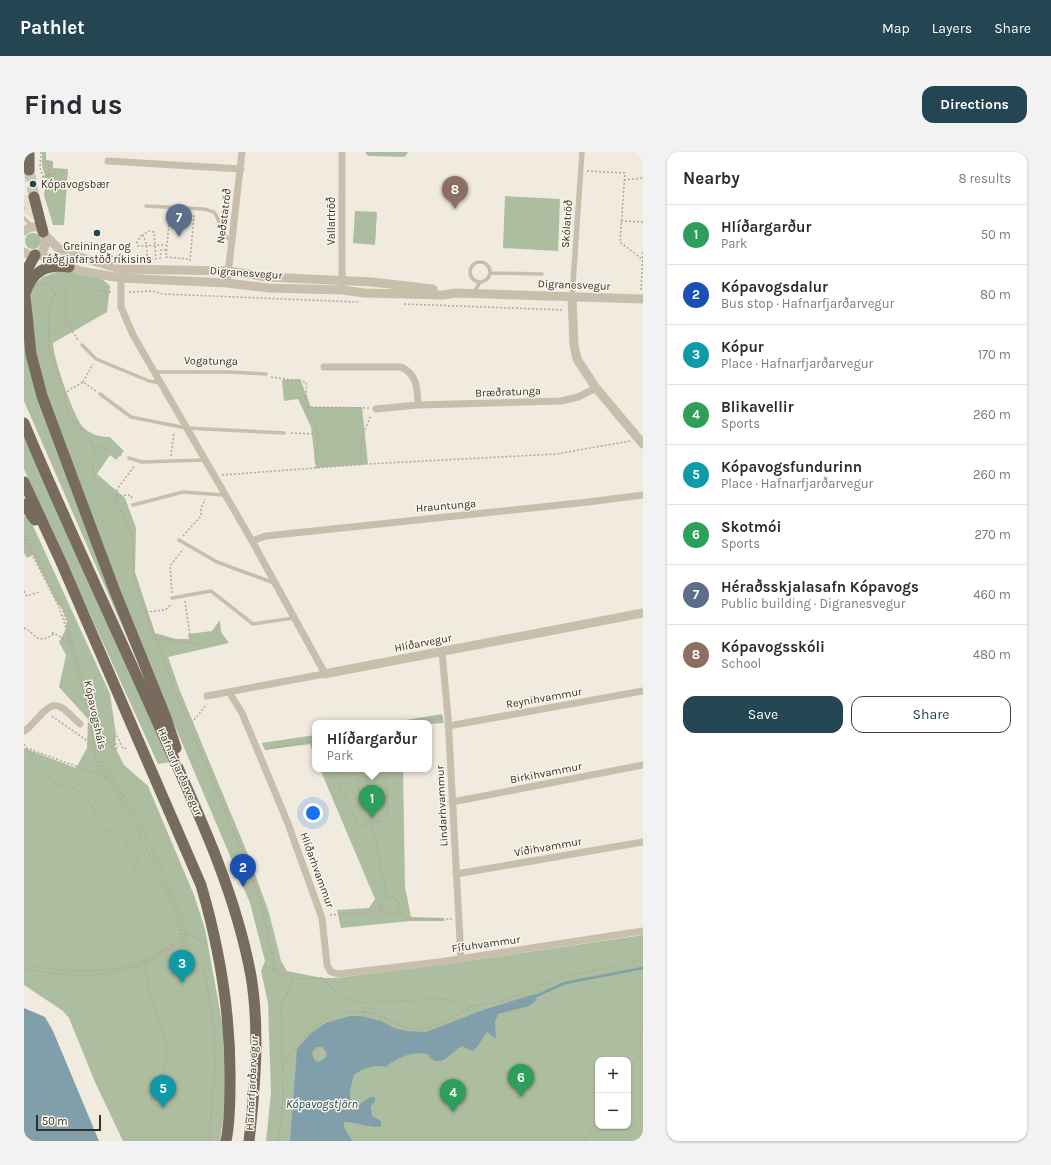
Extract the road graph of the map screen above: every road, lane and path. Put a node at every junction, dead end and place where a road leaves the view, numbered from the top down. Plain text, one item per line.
1 (41, 152) edge
2 (242, 152) edge
3 (342, 152) edge
4 (582, 152) edge
5 (108, 161) dead end
6 (49, 164) dead end
7 (63, 169) dead end
8 (241, 169) junction
9 (581, 170) junction
10 (49, 175) junction
11 (43, 177) junction
12 (643, 178) edge
13 (624, 180) junction
14 (38, 196) joint
15 (146, 206) dead end
16 (175, 214) dead end
17 (188, 215) dead end
18 (24, 218) edge
19 (621, 221) junction
20 (643, 222) edge
21 (33, 230) edge
22 (143, 235) junction
23 (232, 242) junction
24 (155, 244) junction
25 (147, 245) junction
26 (166, 245) junction
27 (166, 250) junction
28 (643, 250) edge
29 (32, 254) edge
30 (106, 256) dead end
31 (147, 258) junction
32 (160, 259) dead end
33 (642, 259) edge
34 (69, 267) junction
35 (228, 271) junction
36 (121, 273) junction
37 (490, 273) junction
38 (542, 274) dead end
39 (24, 275) edge
40 (83, 280) dead end
41 (342, 280) junction
42 (480, 282) junction
43 (37, 283) dead end
44 (227, 283) junction
45 (24, 285) edge
46 (69, 285) dead end
47 (66, 290) junction
48 (342, 290) junction
49 (111, 292) dead end
50 (129, 292) dead end
51 (456, 293) junction
52 (24, 294) edge
53 (56, 294) junction
54 (163, 294) dead end
55 (474, 294) junction
56 (642, 294) edge
57 (572, 297) junction
58 (68, 324) junction
59 (48, 337) junction
60 (82, 345) joint
61 (96, 359) junction
62 (324, 367) dead end
63 (155, 372) junction
64 (266, 374) joint
65 (82, 382) junction
66 (161, 383) junction
67 (596, 388) junction
68 (100, 394) joint
69 (65, 395) junction
70 (418, 405) junction
71 (307, 407) junction
72 (376, 409) junction
73 (24, 423) edge
74 (175, 426) junction
75 (186, 428) junction
76 (284, 433) joint
77 (319, 434) junction
78 (641, 442) edge
79 (93, 446) junction
80 (129, 458) joint
81 (205, 460) junction
82 (139, 461) junction
83 (171, 461) junction
84 (360, 465) junction
85 (316, 468) junction
86 (214, 475) junction
87 (24, 482) edge
88 (207, 494) junction
89 (226, 495) junction
90 (643, 495) edge
91 (116, 496) junction
92 (115, 499) junction
93 (24, 504) edge
94 (133, 505) joint
95 (24, 532) edge
96 (49, 538) junction
97 (24, 539) edge
98 (179, 540) joint
99 (252, 541) junction
100 (187, 544) junction
101 (275, 584) junction
102 (24, 591) edge
103 (39, 592) dead end
104 (184, 596) junction
105 (172, 598) junction
106 (146, 612) junction
107 (643, 613) edge
108 (294, 618) junction
109 (24, 628) edge
110 (52, 632) dead end
111 (55, 633) junction
112 (155, 638) junction
113 (191, 642) junction
114 (70, 643) junction
115 (200, 644) dead end
116 (74, 645) junction
117 (442, 652) junction
118 (324, 674) junction
119 (643, 691) edge
120 (229, 692) junction
121 (207, 696) dead end
122 (212, 703) dead end
123 (44, 710) junction
124 (448, 716) junction
125 (90, 719) junction
126 (94, 719) junction
127 (427, 720) edge
128 (80, 724) dead end
129 (189, 726) junction
130 (448, 726) junction
131 (24, 731) edge
132 (312, 742) edge
133 (24, 744) edge
134 (93, 745) junction
135 (27, 748) junction
136 (96, 748) junction
137 (126, 748) dead end
138 (258, 751) junction
139 (643, 765) edge
140 (343, 772) edge
141 (361, 772) edge
142 (386, 772) edge
143 (333, 774) joint
144 (106, 777) junction
145 (362, 777) junction
146 (114, 780) junction
147 (366, 795) junction
148 (192, 798) junction
149 (452, 802) junction
150 (372, 823) junction
151 (643, 842) edge
152 (132, 874) dead end
153 (456, 874) junction
154 (253, 882) junction
155 (244, 886) dead end
156 (387, 897) junction
157 (383, 911) junction
158 (396, 912) junction
159 (322, 918) junction
160 (459, 919) junction
161 (643, 931) edge
162 (185, 933) junction
163 (181, 934) junction
164 (182, 939) junction
165 (188, 942) junction
166 (207, 942) dead end
167 (183, 943) junction
168 (191, 955) junction
169 (461, 958) junction
170 (643, 960) edge
171 (144, 961) junction
172 (24, 964) edge
173 (145, 964) junction
174 (265, 966) dead end
175 (24, 968) edge
176 (276, 971) junction
177 (331, 972) joint
178 (292, 979) junction
179 (364, 1004) junction
180 (374, 1004) junction
181 (472, 1006) junction
182 (363, 1012) junction
183 (374, 1014) junction
184 (363, 1021) dead end
185 (643, 1030) edge
186 (643, 1050) edge
187 (640, 1052) junction
188 (283, 1066) junction
189 (631, 1067) edge
190 (158, 1108) dead end
191 (595, 1124) edge
192 (210, 1141) edge
193 (226, 1141) edge
194 (249, 1141) edge
195 (279, 1141) edge
196 (584, 1141) edge

1 - 11 path
2 - 8 street, Neðstatröð
3 - 41 street, Vallartröð
4 - 9 street, Skólatröð
5 - 8 street
6 - 10 path
7 - 10 path
8 - 23 street, Neðstatröð
9 - 13 path
9 - 57 street, Skólatröð
10 - 11 path
11 - 14 path
12 - 13 path
13 - 19 path
14 - 21 main road
15 - 23 lane
16 - 26 path
17 - 27 path
18 - 21 lane
19 - 20 path
19 - 33 path
21 - 29 street
21 - 36 street, Digranesvegur
22 - 24 path
22 - 25 path
22 - 25 path
23 - 35 street, Neðstatröð
24 - 25 path
24 - 26 path
24 - 31 path
25 - 31 path
26 - 27 path
27 - 32 path
28 - 33 path
29 - 34 street, Digranesvegur
29 - 39 main road
30 - 31 path
33 - 56 path
34 - 36 street, Digranesvegur
34 - 52 main road
35 - 36 street, Digranesvegur
35 - 41 street, Digranesvegur
35 - 44 street, Neðstatröð
36 - 44 street, Digranesvegur
36 - 63 street
37 - 38 lane
37 - 42 lane
37 - 42 lane
40 - 49 path
41 - 48 street, Vallartröð
41 - 51 street, Digranesvegur
42 - 55 lane
43 - 53 path
44 - 48 street, Digranesvegur
45 - 52 main road
46 - 47 path
47 - 53 path
47 - 58 path
48 - 51 street, Digranesvegur
50 - 54 path
51 - 55 street, Digranesvegur
52 - 148 main road
53 - 59 path
55 - 57 street, Digranesvegur
56 - 57 street, Digranesvegur
57 - 67 street
58 - 59 path
58 - 60 path
59 - 69 path
60 - 61 lane
61 - 65 path
61 - 66 lane
62 - 70 street
63 - 64 lane, Vogatunga
63 - 66 street
64 - 71 path
65 - 68 path
65 - 69 path
66 - 75 street
67 - 70 street, Bræðratunga
67 - 78 street
68 - 74 lane
69 - 79 path
70 - 72 street, Bræðratunga
71 - 72 path
71 - 77 path
72 - 84 path
73 - 148 main road, Hafnarfjarðarvegur
74 - 75 lane
74 - 83 path
75 - 76 lane
75 - 81 street
76 - 77 path
77 - 85 path
78 - 84 path
79 - 80 path
79 - 92 path
80 - 82 lane
81 - 83 lane
81 - 86 street
82 - 83 lane
82 - 91 path
84 - 85 path
85 - 86 path
86 - 89 street
87 - 96 main road, Hafnarfjarðarvegur
88 - 89 lane
88 - 94 lane
88 - 98 path
89 - 99 street
90 - 99 street, Hrauntunga
91 - 92 path
91 - 94 path
92 - 106 path
93 - 96 main road
95 - 116 path, Kópavogsháls
96 - 193 main road, Hafnarfjarðarvegur
97 - 114 path, Kópavogsháls
98 - 100 lane
99 - 101 street
100 - 101 lane
100 - 105 path
101 - 108 street
102 - 103 path
104 - 105 lane
104 - 108 lane
104 - 113 path
105 - 106 path
106 - 112 path
107 - 117 street, Hlíðarvegur
108 - 118 street
109 - 111 path
110 - 111 path
111 - 114 path
112 - 113 path
112 - 129 path
113 - 115 path
114 - 116 path
114 - 125 path, Kópavogsháls
116 - 126 path, Kópavogsháls
117 - 118 street, Hlíðarvegur
117 - 124 street, Lindarhvammur
118 - 120 street, Hlíðarvegur
119 - 130 street, Reynihvammur
120 - 121 street, Hlíðarvegur
120 - 138 street, Hlíðarhvammur
122 - 129 path
123 - 128 street
123 - 131 street
123 - 134 path
124 - 127 path
124 - 130 street, Lindarhvammur
125 - 126 path
125 - 134 path, Kópavogsháls
126 - 136 path, Kópavogsháls
126 - 137 path
129 - 154 path
130 - 149 street, Lindarhvammur
132 - 138 path
133 - 135 path
134 - 136 path
134 - 144 path, Kópavogsháls
135 - 144 path
135 - 152 path
136 - 146 path, Kópavogsháls
138 - 159 street, Hlíðarhvammur
139 - 149 street, Birkihvammur
140 - 143 path
141 - 145 path
142 - 150 path
143 - 150 path
144 - 146 path
144 - 163 path, Kópavogsháls
145 - 147 path
145 - 147 path
146 - 162 path, Kópavogsháls
147 - 150 path
148 - 194 main road, Hafnarfjarðarvegur
149 - 153 street, Lindarhvammur
150 - 156 path
151 - 153 street, Víðihvammur
153 - 160 street, Lindarhvammur
154 - 155 path
154 - 176 path
156 - 157 path
156 - 158 path
157 - 158 path
157 - 159 path
158 - 160 path
159 - 177 street, Hlíðarhvammur
160 - 169 street, Lindarhvammur
161 - 169 street, Fífuhvammur
162 - 163 path
162 - 165 path, Kópavogsháls
162 - 166 path
163 - 164 path, Kópavogsháls
164 - 167 path, Kópavogsháls
164 - 171 path
165 - 167 path
165 - 168 path, Kópavogsháls
167 - 168 path, Kópavogsháls
167 - 173 path
168 - 192 path, Kópavogsháls
169 - 177 street, Fífuhvammur
170 - 181 path
171 - 172 path
171 - 173 path
173 - 175 path
173 - 190 path
174 - 176 path
176 - 178 path
178 - 179 path
178 - 188 path
179 - 180 path
179 - 182 path
180 - 181 path
180 - 183 path
181 - 183 path
182 - 183 path
182 - 184 path
182 - 188 path
185 - 187 path
186 - 187 path
187 - 189 path
188 - 195 path
191 - 196 path

